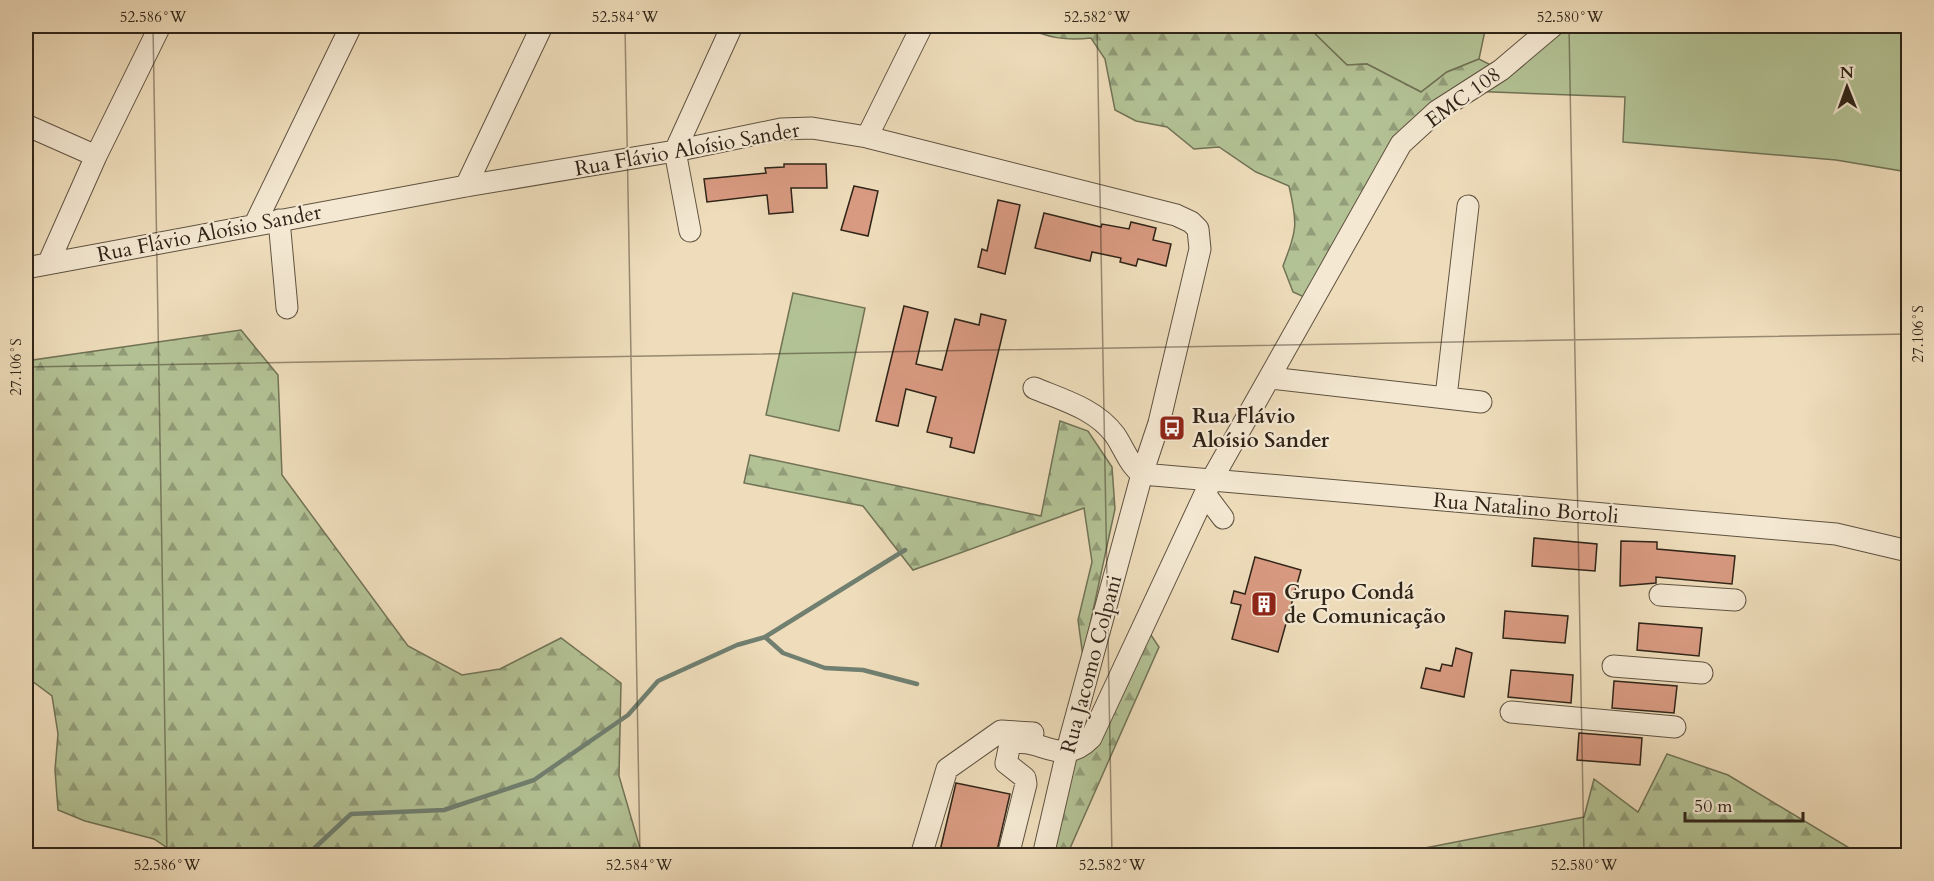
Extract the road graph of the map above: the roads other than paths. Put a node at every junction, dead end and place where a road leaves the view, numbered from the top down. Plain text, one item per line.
1 (160, 26) edge
2 (351, 26) edge
3 (542, 26) edge
4 (732, 26) edge
5 (922, 26) edge
6 (1553, 26) edge
7 (26, 124) edge
8 (867, 137) junction
9 (675, 151) junction
10 (96, 156) junction
11 (466, 186) junction
12 (1468, 206) dead end
13 (279, 220) junction
14 (255, 224) junction
15 (690, 231) dead end
16 (48, 264) junction
17 (26, 268) edge
18 (287, 308) dead end
19 (1270, 378) junction
20 (1034, 388) dead end
21 (1446, 397) junction
22 (1481, 402) dead end
23 (1142, 474) junction
24 (1208, 487) junction
25 (1223, 518) dead end
26 (1908, 551) edge
27 (1660, 595) dead end
28 (1735, 600) dead end
29 (1613, 666) dead end
30 (1702, 673) dead end
31 (1511, 712) dead end
32 (1675, 727) dead end
33 (1068, 746) junction
34 (921, 855) edge
35 (1008, 855) edge
36 (1043, 855) edge

1 - 10 street
2 - 14 street
3 - 11 street
4 - 9 street
5 - 8 street
6 - 19 street, EMC 108
7 - 10 street
8 - 9 street, Rua Flávio Aloísio Sander
8 - 23 street, Rua Flávio Aloísio Sander
9 - 11 street, Rua Flávio Aloísio Sander
9 - 15 street
10 - 16 street
11 - 13 street, Rua Flávio Aloísio Sander
12 - 21 street
13 - 14 street, Rua Flávio Aloísio Sander
13 - 18 street
14 - 16 street, Rua Flávio Aloísio Sander
16 - 17 street, Rua Flávio Aloísio Sander
19 - 21 street
19 - 24 street, EMC 108
20 - 23 street
21 - 22 street
23 - 24 street, Rua Natalino Bortoli
23 - 33 street, Rua Jacomo Colpani
24 - 25 street
24 - 26 street, Rua Natalino Bortoli
24 - 33 street, EMC 108
27 - 28 street
29 - 30 street
31 - 32 street
33 - 34 street
33 - 35 street
33 - 36 street, Rua Jacomo Colpani

